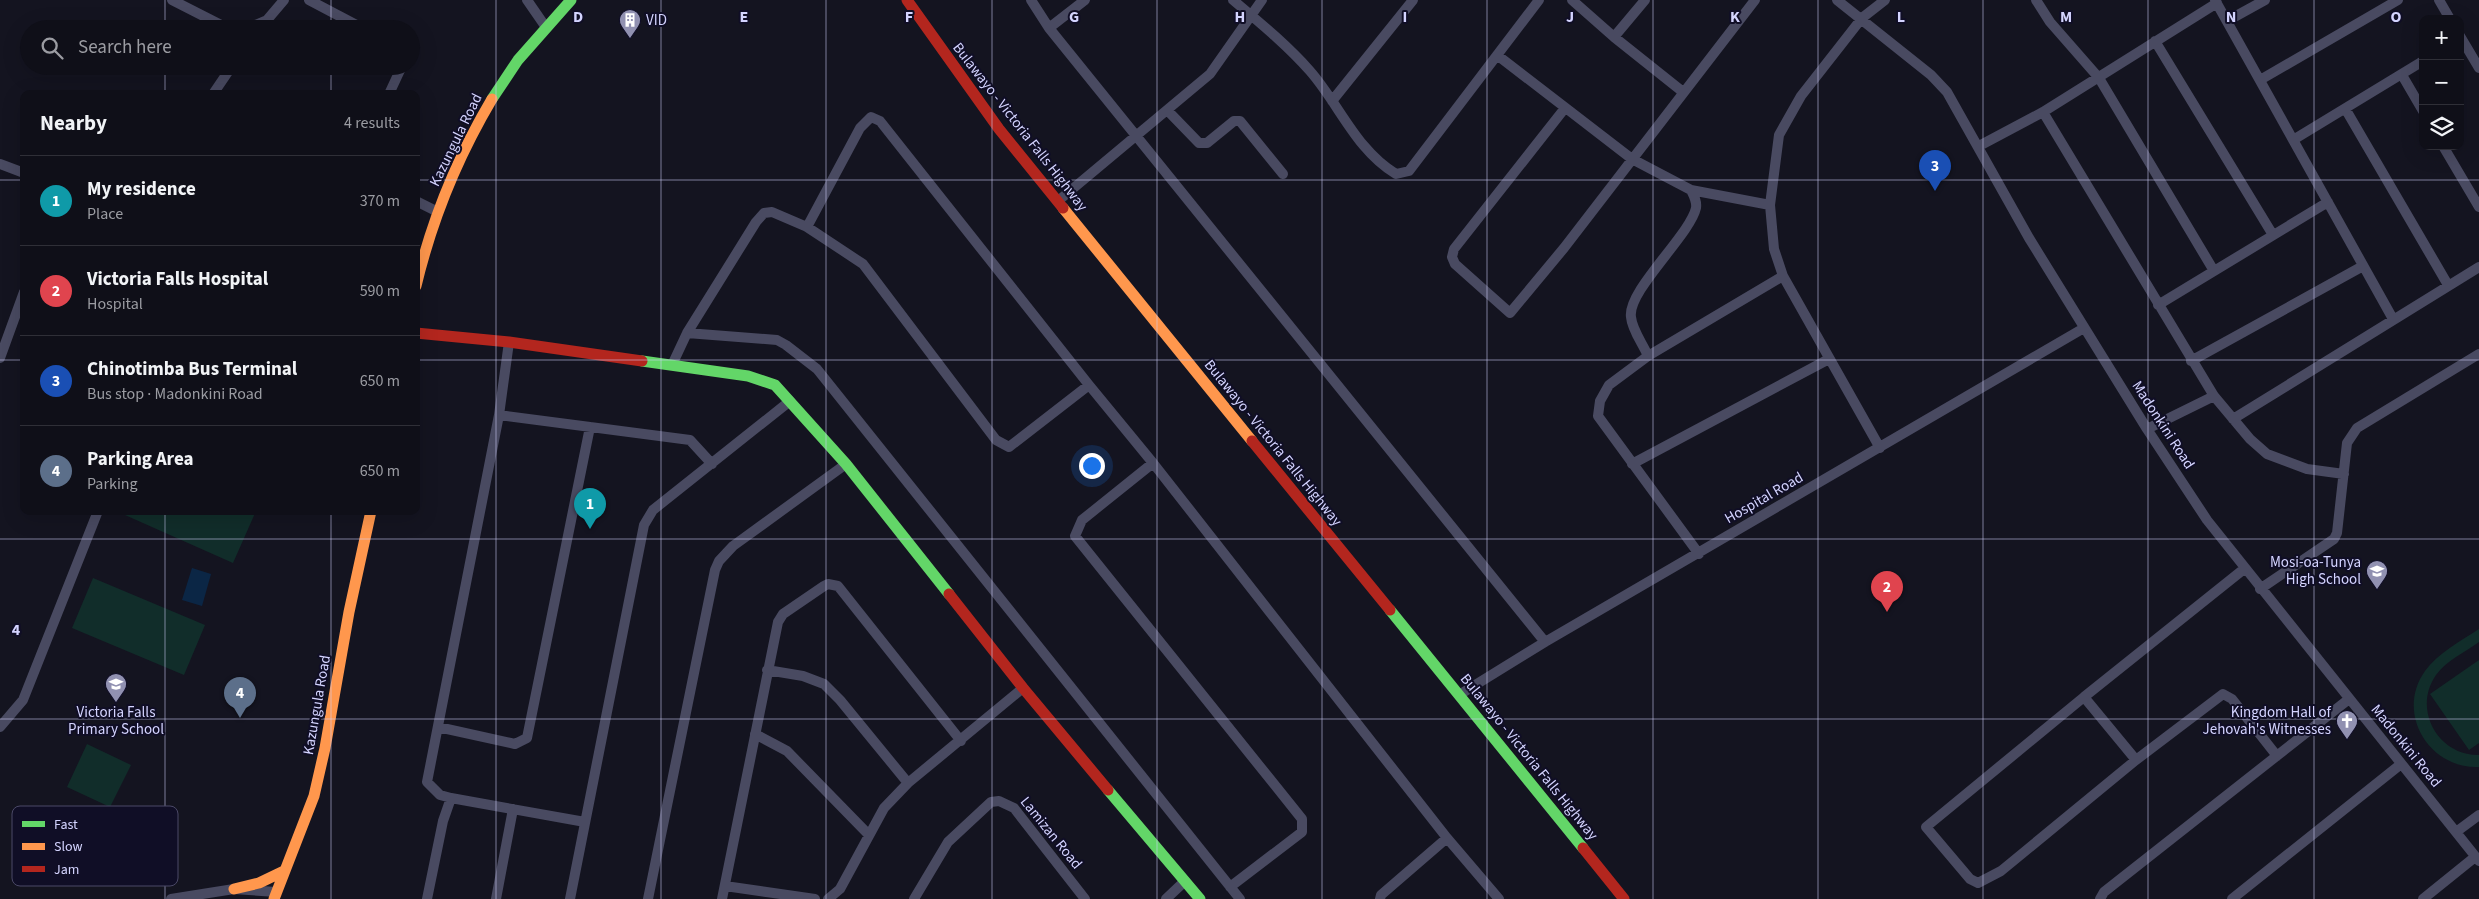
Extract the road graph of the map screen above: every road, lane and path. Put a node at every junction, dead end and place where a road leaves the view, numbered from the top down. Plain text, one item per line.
1 (172, 0) edge
2 (284, 0) edge
3 (309, 0) edge
4 (527, 0) edge
5 (571, 0) edge
6 (907, 0) edge
7 (1031, 0) edge
8 (1085, 0) edge
9 (1233, 0) edge
10 (1262, 0) edge
11 (1413, 0) edge
12 (1539, 0) edge
13 (1572, 0) edge
14 (1644, 0) edge
15 (1755, 0) edge
16 (1837, 0) edge
17 (1885, 0) edge
18 (2036, 0) edge
19 (2265, 0) edge
20 (2398, 0) edge
21 (2439, 0) edge
22 (2216, 2) edge
23 (1251, 15) junction
24 (2448, 15) edge
25 (1862, 18) junction
26 (211, 20) edge
27 (268, 20) edge
28 (347, 20) edge
29 (2227, 21) junction
30 (545, 26) junction
31 (1049, 28) junction
32 (1614, 37) junction
33 (2155, 41) junction
34 (2464, 44) edge
35 (1498, 55) junction
36 (2419, 64) edge
37 (2479, 68) edge
38 (226, 75) edge
39 (398, 75) edge
40 (2402, 75) junction
41 (2098, 78) junction
42 (2260, 80) junction
43 (216, 90) edge
44 (391, 90) edge
45 (1683, 92) junction
46 (1332, 101) junction
47 (2420, 105) edge
48 (1565, 108) junction
49 (2346, 110) junction
50 (1168, 111) junction
51 (2043, 112) junction
52 (1138, 136) junction
53 (2294, 140) junction
54 (1979, 146) junction
55 (2446, 150) edge
56 (1632, 159) junction
57 (0, 164) edge
58 (20, 172) edge
59 (1283, 174) dead end
60 (1691, 190) junction
61 (1058, 202) junction
62 (2328, 202) junction
63 (420, 203) edge
64 (1770, 205) junction
65 (2479, 207) edge
66 (438, 212) junction
67 (807, 227) junction
68 (2273, 235) junction
69 (2363, 266) junction
70 (2479, 267) edge
71 (2214, 271) junction
72 (420, 273) edge
73 (1783, 276) junction
74 (2448, 285) junction
75 (20, 301) edge
76 (2158, 305) junction
77 (2393, 319) junction
78 (2084, 328) junction
79 (420, 332) edge
80 (687, 333) junction
81 (4, 335) edge
82 (509, 342) junction
83 (2479, 354) edge
84 (1648, 356) junction
85 (0, 358) edge
86 (1829, 359) junction
87 (2191, 361) junction
88 (672, 365) junction
89 (1089, 385) junction
90 (2214, 396) junction
91 (790, 401) junction
92 (499, 415) junction
93 (2233, 419) junction
94 (590, 427) junction
95 (2147, 429) junction
96 (1880, 448) junction
97 (1154, 462) junction
98 (712, 464) junction
99 (846, 464) junction
100 (1632, 464) junction
101 (2344, 474) junction
102 (96, 515) edge
103 (370, 515) edge
104 (1699, 554) junction
105 (2244, 570) junction
106 (2260, 588) junction
107 (1545, 642) junction
108 (767, 670) junction
109 (1023, 688) junction
110 (1459, 695) junction
111 (2084, 697) junction
112 (2349, 699) junction
113 (438, 726) junction
114 (0, 727) edge
115 (755, 734) junction
116 (961, 741) junction
117 (2277, 756) junction
118 (2136, 760) junction
119 (2401, 764) junction
120 (908, 783) junction
121 (451, 798) junction
122 (513, 809) junction
123 (2479, 815) edge
124 (585, 822) junction
125 (2456, 832) junction
126 (869, 835) junction
127 (1447, 838) junction
128 (2477, 859) edge
129 (284, 871) junction
130 (1185, 881) junction
131 (726, 886) junction
132 (1230, 887) junction
133 (234, 889) junction
134 (275, 896) edge
135 (170, 899) edge
136 (251, 899) edge
137 (427, 899) edge
138 (496, 899) edge
139 (570, 899) edge
140 (648, 899) edge
141 (722, 899) edge
142 (815, 899) edge
143 (828, 899) edge
144 (914, 899) edge
145 (1084, 899) edge
146 (1166, 899) edge
147 (1200, 899) edge
148 (1240, 899) edge
149 (1380, 899) edge
150 (1499, 899) edge
151 (1624, 899) edge
152 (2100, 899) edge
153 (2232, 899) edge
154 (2423, 899) edge

1 - 26 street
2 - 27 street
3 - 28 street
4 - 30 street
5 - 30 main road, Kazungula Road
6 - 61 main road, Bulawayo - Victoria Falls Highway
7 - 31 street
8 - 31 street
9 - 23 street
10 - 23 street
11 - 46 street
12 - 35 street
13 - 32 street
14 - 32 street
15 - 45 street
16 - 25 street, Madonkini Road
17 - 25 street
18 - 41 street
19 - 29 street
20 - 42 street
21 - 24 street
22 - 29 street
22 - 33 street
23 - 46 street
23 - 50 street
25 - 54 street, Madonkini Road
25 - 64 street
29 - 42 street
30 - 66 main road, Kazungula Road
31 - 52 street
32 - 45 street
33 - 41 street
33 - 68 street
34 - 37 street
35 - 46 street
35 - 48 street
36 - 40 street
38 - 43 street
39 - 44 street
40 - 47 street
40 - 49 street
41 - 51 street
41 - 71 street
42 - 53 street
45 - 56 street
48 - 56 street
48 - 56 street
49 - 53 street
49 - 74 street
50 - 52 street
50 - 59 street
51 - 54 street
51 - 76 street
52 - 61 street
52 - 107 street
53 - 62 street
54 - 78 street, Madonkini Road
55 - 65 street
56 - 60 street
57 - 58 street
60 - 64 street
60 - 84 street
61 - 110 main road, Bulawayo - Victoria Falls Highway
62 - 68 street
62 - 69 street
63 - 66 street
64 - 73 street
66 - 72 main road, Kazungula Road
67 - 80 street
67 - 89 street
67 - 89 street
68 - 71 street
69 - 77 street
69 - 87 street
70 - 74 street
71 - 76 street
73 - 84 street
73 - 86 street
74 - 77 street
75 - 81 street
76 - 87 street
77 - 93 street
78 - 95 street, Madonkini Road
78 - 96 street, Hospital Road
79 - 82 main road
80 - 88 street
80 - 132 street
81 - 85 street
82 - 88 main road
82 - 92 street
83 - 101 street
84 - 100 street
86 - 96 street
86 - 100 street
87 - 90 street
88 - 91 main road
89 - 97 street
90 - 93 street
90 - 95 street
91 - 98 street
91 - 99 main road
92 - 94 street
92 - 113 street
93 - 101 street
94 - 98 street
94 - 113 street
95 - 105 street, Madonkini Road
96 - 104 street, Hospital Road
97 - 127 street
97 - 132 street
98 - 124 street
99 - 109 main road
99 - 140 street
100 - 104 street
101 - 106 street
102 - 114 street
103 - 129 main road, Kazungula Road
104 - 107 street, Hospital Road
105 - 106 street, Madonkini Road
105 - 111 street
106 - 112 street, Madonkini Road
107 - 110 street, Hospital Road
108 - 115 street
108 - 116 street
108 - 120 street
109 - 116 street
109 - 130 main road
110 - 151 main road, Bulawayo - Victoria Falls Highway
111 - 118 street
111 - 118 street
112 - 117 street
112 - 119 street, Madonkini Road
113 - 121 street
115 - 126 street
115 - 131 street
116 - 120 street
117 - 118 street
117 - 152 street
119 - 125 street, Madonkini Road
119 - 153 street
120 - 126 street
121 - 122 street
121 - 137 street
122 - 124 street
122 - 138 street
123 - 125 street
124 - 139 street
125 - 128 street, Madonkini Road
126 - 143 street
127 - 149 street
127 - 150 street
128 - 154 street
129 - 133 main road
129 - 134 main road, Kazungula Road
130 - 146 street
130 - 147 main road
131 - 141 street
131 - 142 street
132 - 148 street
133 - 134 street
133 - 135 street
133 - 136 main road
144 - 145 street, Lamizan Road

